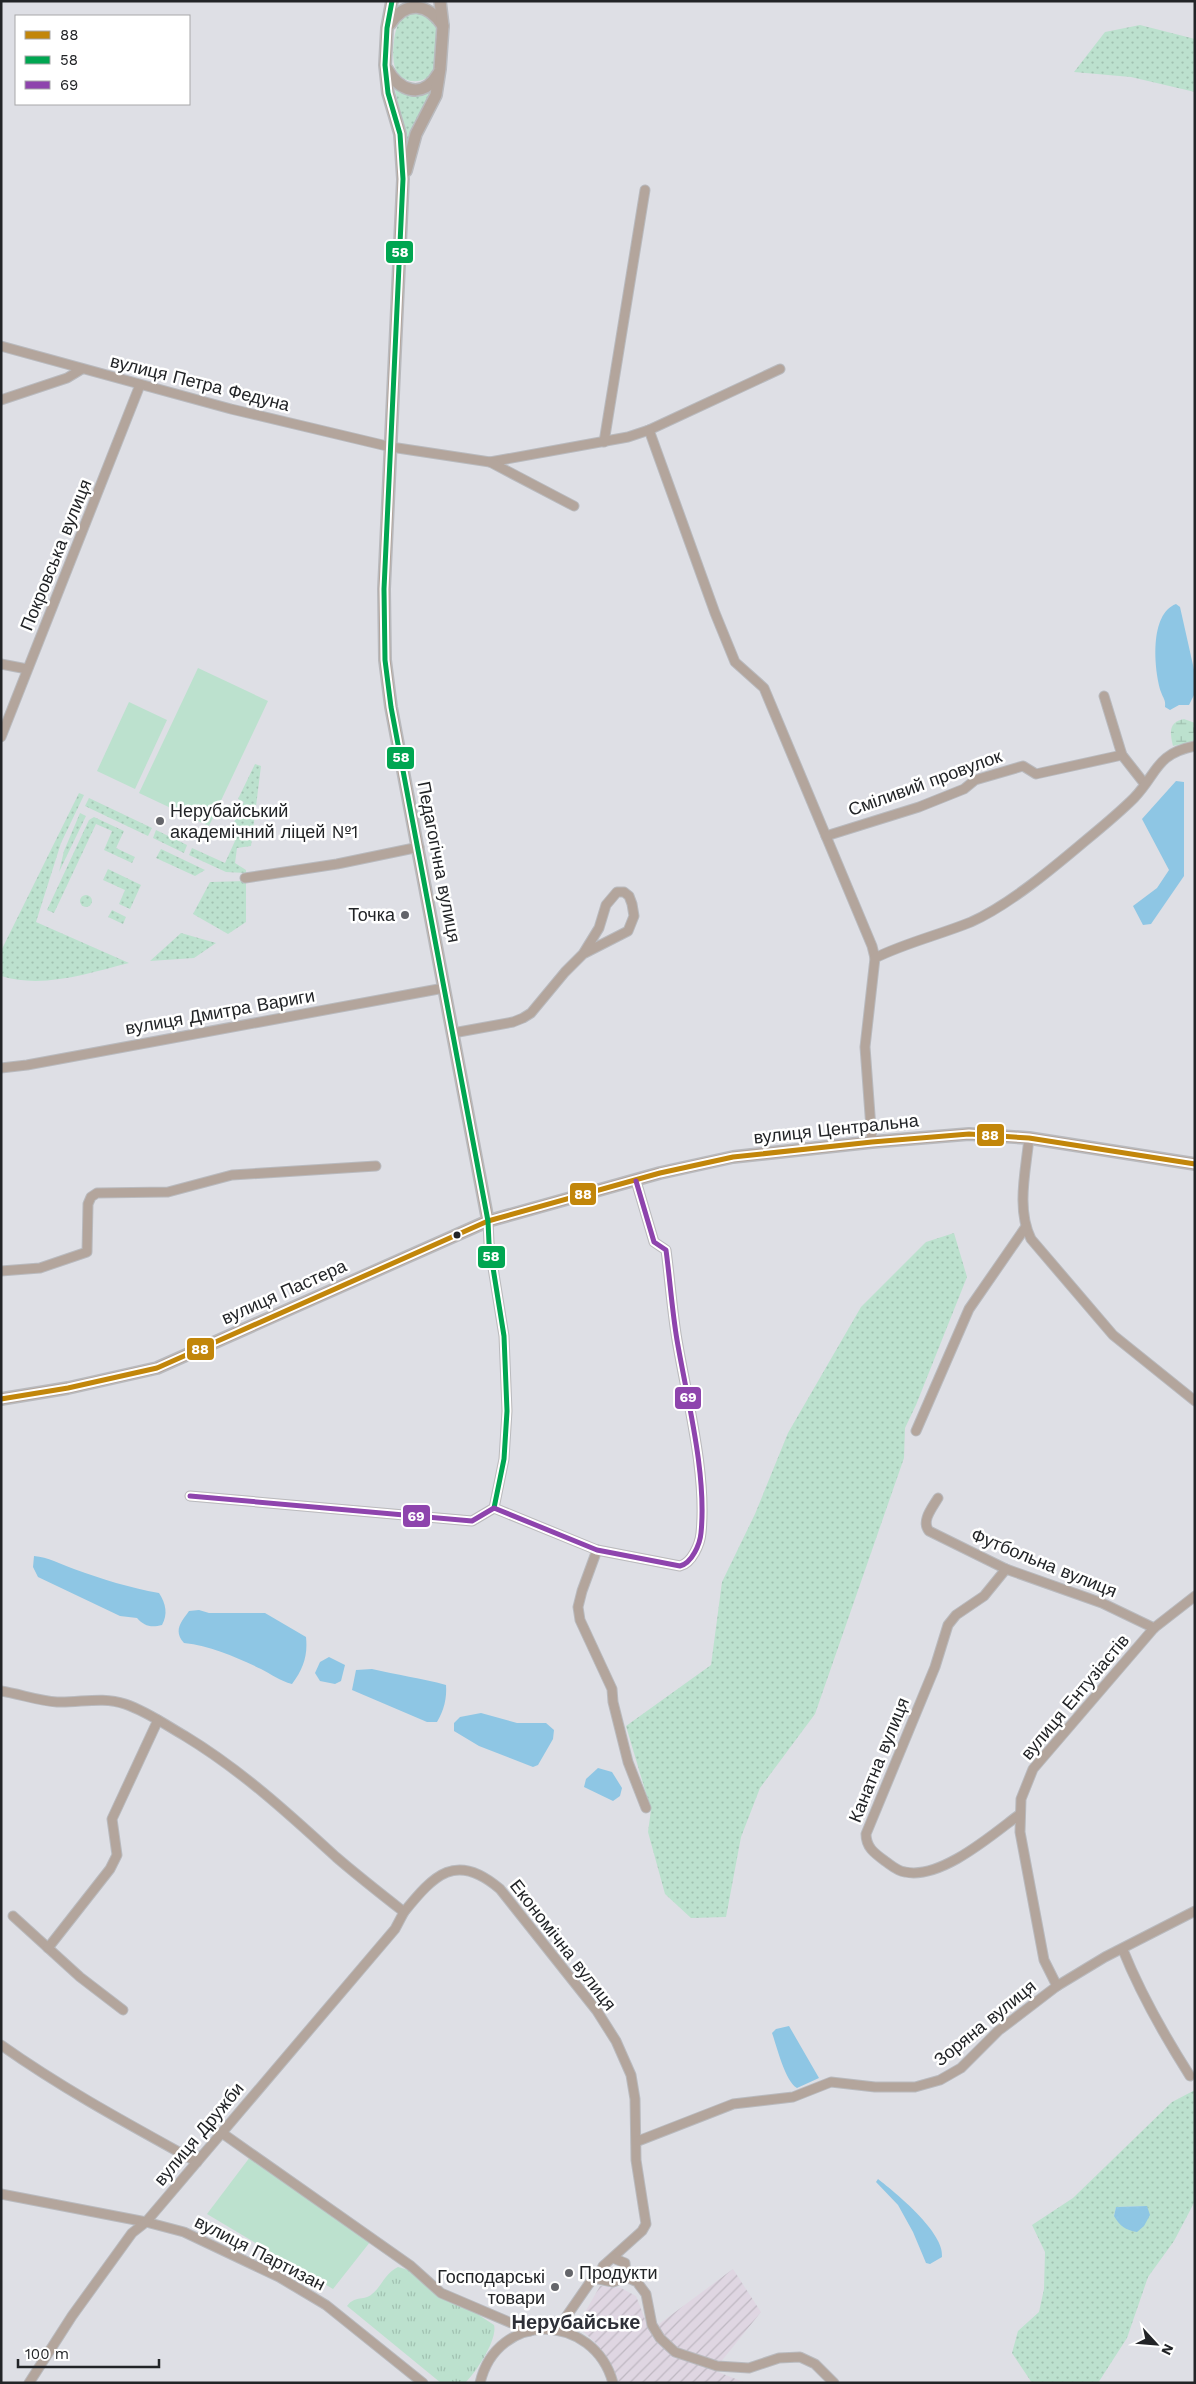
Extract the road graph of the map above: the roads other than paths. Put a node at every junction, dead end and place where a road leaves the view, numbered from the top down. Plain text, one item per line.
1 (392, 1) edge
2 (440, 1) edge
3 (443, 26) junction
4 (387, 28) junction
5 (385, 65) junction
6 (440, 69) junction
7 (404, 180) junction
8 (644, 190) dead end
9 (1, 346) edge
10 (780, 369) dead end
11 (82, 370) junction
12 (140, 385) junction
13 (1, 400) edge
14 (649, 430) junction
15 (604, 442) junction
16 (391, 447) junction
17 (490, 462) junction
18 (574, 506) dead end
19 (1, 664) edge
20 (27, 669) junction
21 (1104, 696) dead end
22 (1, 737) edge
23 (1195, 746) edge
24 (1122, 755) junction
25 (1144, 783) junction
26 (826, 836) junction
27 (419, 847) junction
28 (245, 878) dead end
29 (583, 954) junction
30 (875, 958) junction
31 (444, 988) junction
32 (453, 1033) junction
33 (1, 1068) edge
34 (1029, 1138) junction
35 (872, 1142) junction
36 (1195, 1164) edge
37 (376, 1166) dead end
38 (636, 1180) junction
39 (488, 1221) junction
40 (1025, 1228) junction
41 (1, 1271) edge
42 (1, 1399) edge
43 (1195, 1401) edge
44 (916, 1432) dead end
45 (190, 1496) dead end
46 (938, 1498) dead end
47 (494, 1508) junction
48 (597, 1550) junction
49 (1006, 1569) junction
50 (1195, 1596) edge
51 (1154, 1628) junction
52 (1, 1691) edge
53 (158, 1720) junction
54 (646, 1808) dead end
55 (1020, 1814) junction
56 (1195, 1911) edge
57 (404, 1912) junction
58 (13, 1916) dead end
59 (48, 1948) junction
60 (1123, 1950) junction
61 (1056, 1986) junction
62 (123, 2010) dead end
63 (1, 2044) edge
64 (1190, 2076) dead end
65 (222, 2132) junction
66 (638, 2141) junction
67 (197, 2162) junction
68 (1, 2194) edge
69 (146, 2222) junction
70 (613, 2258) junction
71 (603, 2275) junction
72 (626, 2278) junction
73 (557, 2330) junction
74 (530, 2331) junction
75 (29, 2383) edge
76 (423, 2383) edge
77 (480, 2383) edge
78 (614, 2383) edge
79 (834, 2383) edge

1 - 4 street
2 - 3 street
3 - 4 street
3 - 6 street
4 - 5 street
5 - 6 street
5 - 7 street
6 - 7 street
7 - 16 street, Педагогічна вулиця
8 - 15 street
9 - 11 street, вулиця Петра Федуна
10 - 14 street
11 - 12 street, вулиця Петра Федуна
11 - 13 street
12 - 16 street, вулиця Петра Федуна
12 - 20 street, Покровська вулиця
14 - 15 street
14 - 26 street
15 - 17 street
16 - 17 street, вулиця Петра Федуна
16 - 27 street, Педагогічна вулиця
17 - 18 street
19 - 20 street
20 - 22 street, Покровська вулиця
21 - 24 street
23 - 25 street
24 - 25 street
24 - 26 street, Сміливий провулок
25 - 30 street
26 - 30 street
27 - 28 street
27 - 31 street, Педагогічна вулиця
29 - 29 street
29 - 32 street
30 - 35 street
31 - 32 street, Педагогічна вулиця
31 - 33 street, вулиця Дмитра Вариги
32 - 39 street, Педагогічна вулиця
34 - 35 street, вулиця Центральна
34 - 36 street, вулиця Центральна
34 - 40 street
35 - 38 street, вулиця Центральна
37 - 41 street
38 - 39 street, вулиця Центральна
38 - 48 street
39 - 42 street, вулиця Пастера
39 - 47 street
40 - 43 street
40 - 44 street
45 - 47 street
46 - 49 street, Футбольна вулиця
47 - 48 street
48 - 54 street
49 - 51 street, Футбольна вулиця
49 - 55 street, Канатна вулиця
50 - 51 street, вулиця Ентузіастів
51 - 55 street, вулиця Ентузіастів
52 - 53 street
53 - 57 street
53 - 59 street
55 - 61 street, вулиця Ентузіастів
56 - 60 street, Зоряна вулиця
57 - 65 street, вулиця Дружби
57 - 66 street, Економічна вулиця
58 - 59 street
59 - 62 street
60 - 61 street, Зоряна вулиця
60 - 64 street
61 - 66 street, Зоряна вулиця
63 - 67 street
65 - 67 street, вулиця Дружби
65 - 74 street
66 - 70 street, Економічна вулиця
67 - 69 street, вулиця Дружби
68 - 69 street, вулиця Партизан
69 - 75 street, вулиця Дружби
69 - 76 street, вулиця Партизан
70 - 71 street, Економічна вулиця
70 - 72 street
71 - 72 street
71 - 73 street
72 - 79 street
73 - 74 street
73 - 78 street
74 - 77 street

